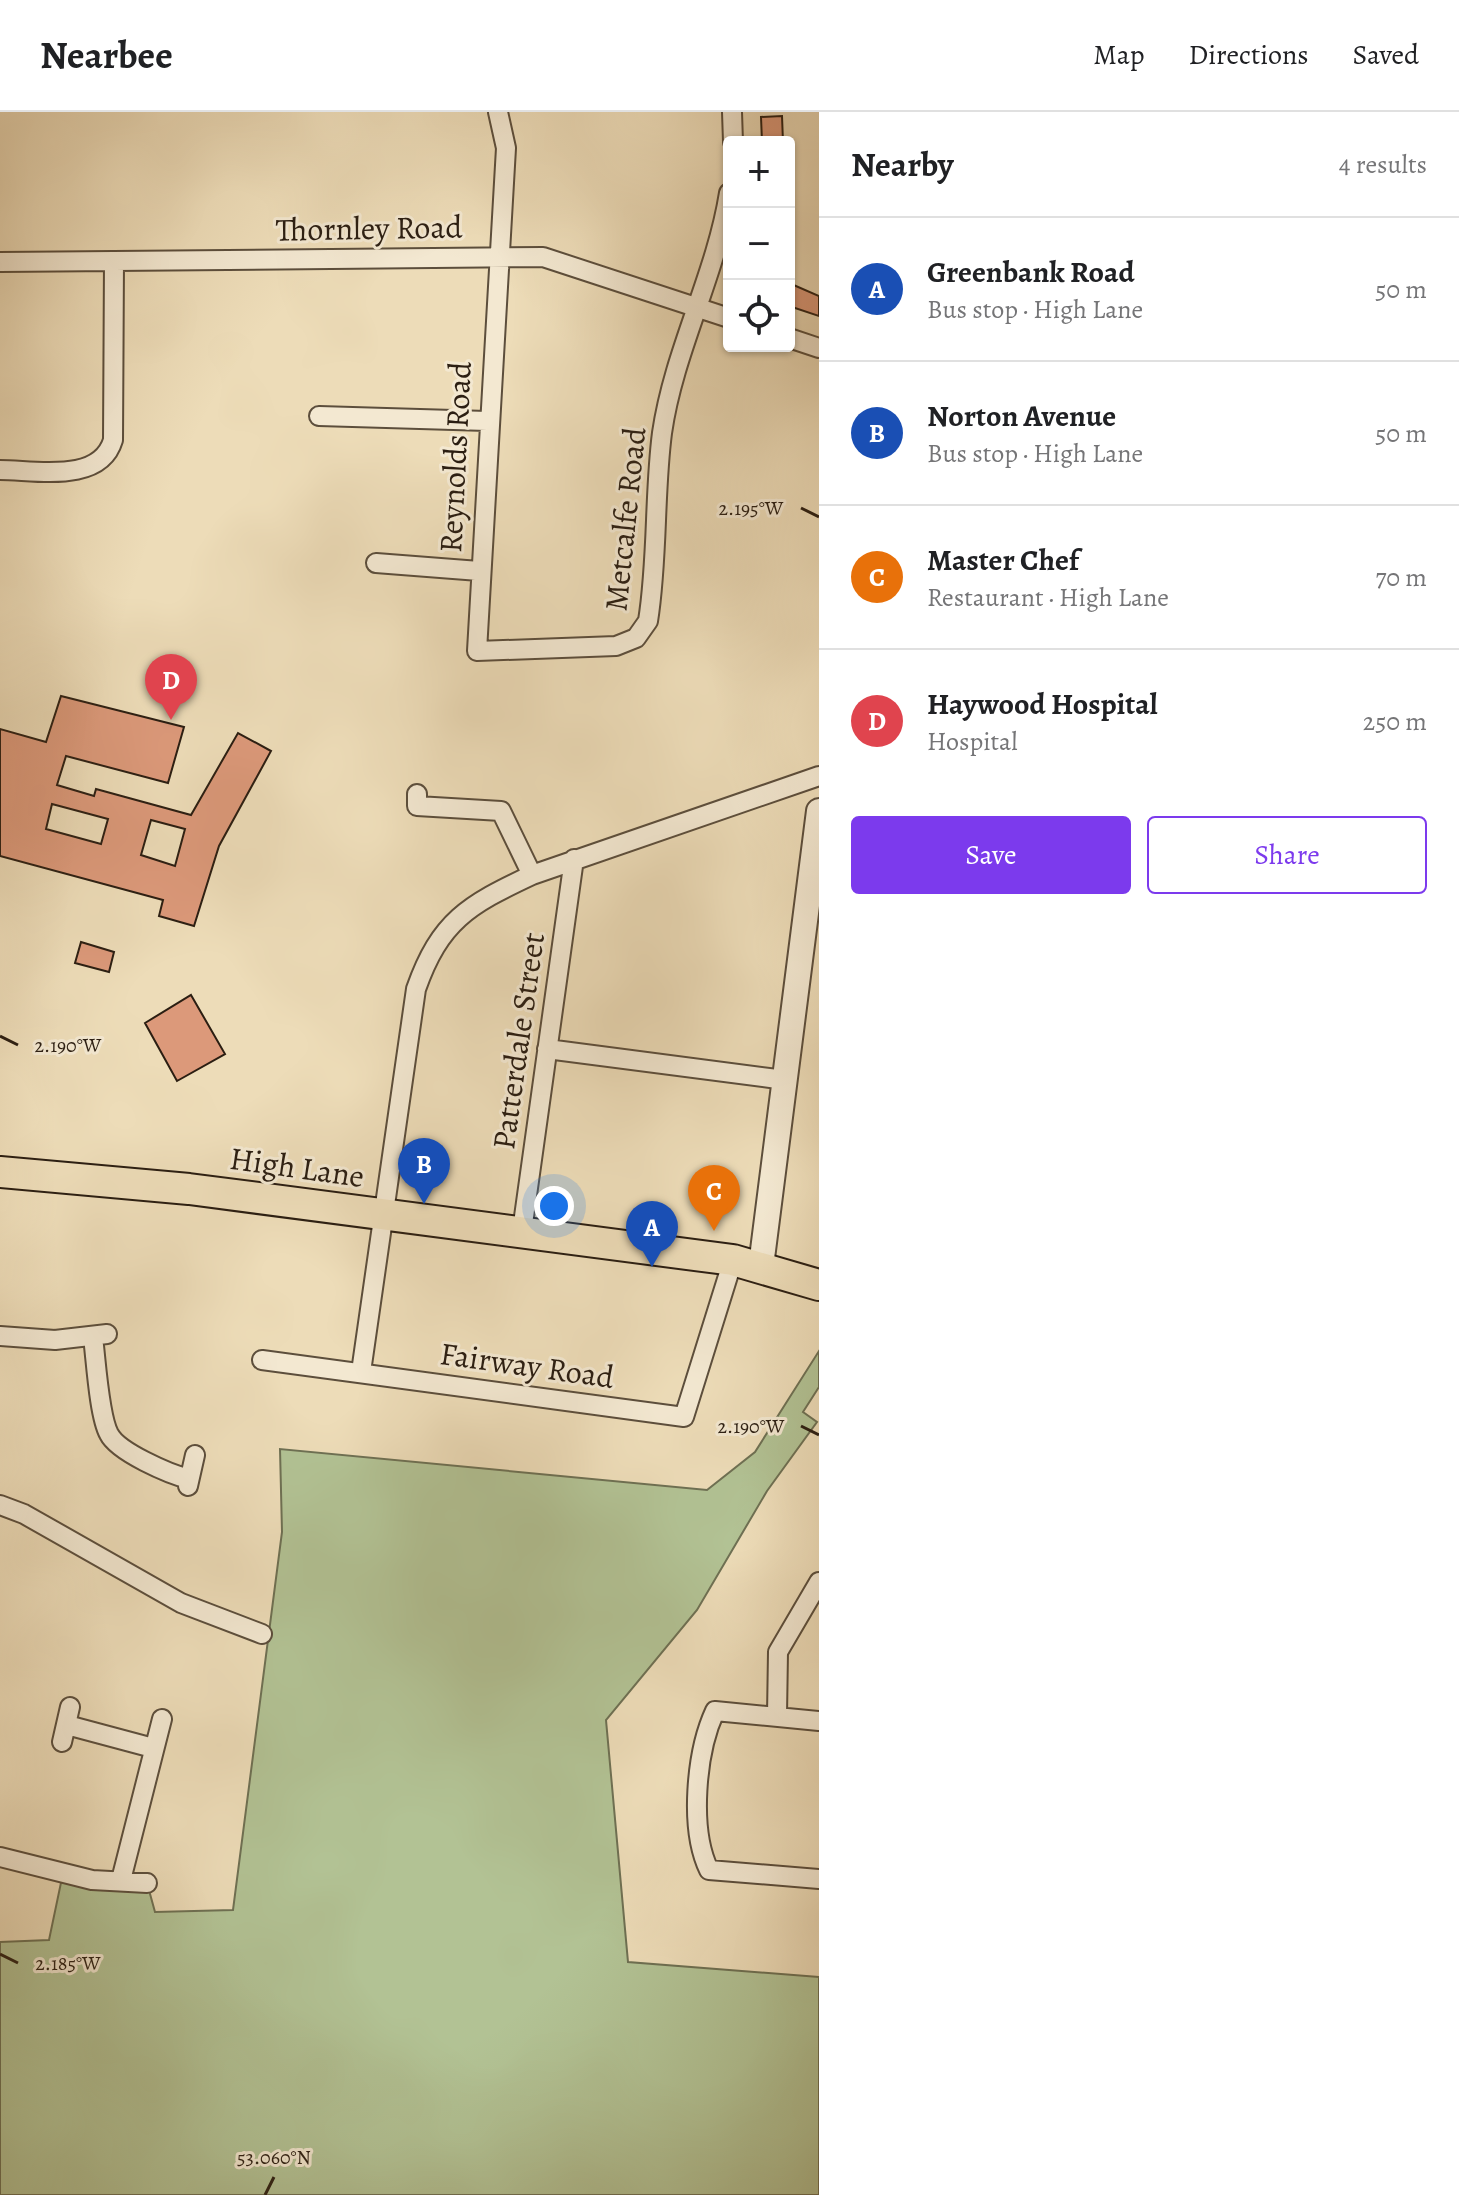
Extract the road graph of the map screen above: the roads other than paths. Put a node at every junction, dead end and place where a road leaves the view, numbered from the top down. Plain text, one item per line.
1 (498, 112) edge
2 (732, 112) edge
3 (733, 136) edge
4 (727, 208) edge
5 (498, 256) junction
6 (114, 261) junction
7 (0, 262) edge
8 (697, 307) junction
9 (723, 316) edge
10 (795, 340) edge
11 (819, 348) edge
12 (319, 416) dead end
13 (487, 421) junction
14 (0, 470) edge
15 (376, 563) dead end
16 (479, 571) junction
17 (489, 651) joint
18 (819, 776) edge
19 (417, 794) dead end
20 (819, 811) edge
21 (574, 859) junction
22 (532, 875) junction
23 (547, 1049) junction
24 (785, 1080) junction
25 (0, 1172) edge
26 (385, 1215) junction
27 (522, 1231) junction
28 (747, 1263) junction
29 (819, 1285) edge
30 (0, 1336) edge
31 (262, 1360) dead end
32 (361, 1372) junction
33 (195, 1455) dead end
34 (0, 1505) edge
35 (819, 1582) edge
36 (262, 1634) dead end
37 (777, 1715) junction
38 (162, 1719) dead end
39 (819, 1721) edge
40 (66, 1724) dead end
41 (153, 1748) junction
42 (0, 1857) edge
43 (819, 1879) edge
44 (121, 1880) junction
45 (147, 1883) dead end

1 - 5 street, Reynolds Road
2 - 3 street
4 - 8 street
5 - 6 street, Thornley Road
5 - 8 street, Thornley Road
5 - 13 street, Reynolds Road
6 - 7 street, Thornley Road
6 - 14 street
8 - 9 street, Thornley Road
8 - 17 street, Metcalfe Road
10 - 11 street
12 - 13 street
13 - 16 street, Reynolds Road
15 - 16 street
16 - 17 street, Reynolds Road
18 - 21 street
19 - 22 street
20 - 24 street
21 - 22 street
21 - 23 street, Patterdale Street
22 - 26 street
23 - 24 street
23 - 27 street, Patterdale Street
24 - 28 street
25 - 26 main road, High Lane
26 - 27 main road, High Lane
26 - 32 street
27 - 28 main road, High Lane
28 - 29 main road, High Lane
28 - 32 street, Fairway Road
30 - 33 street
31 - 32 street, Fairway Road
34 - 36 street
35 - 37 street
37 - 39 street
37 - 43 street
38 - 41 street
40 - 41 street
41 - 44 street
42 - 44 street
44 - 45 street

